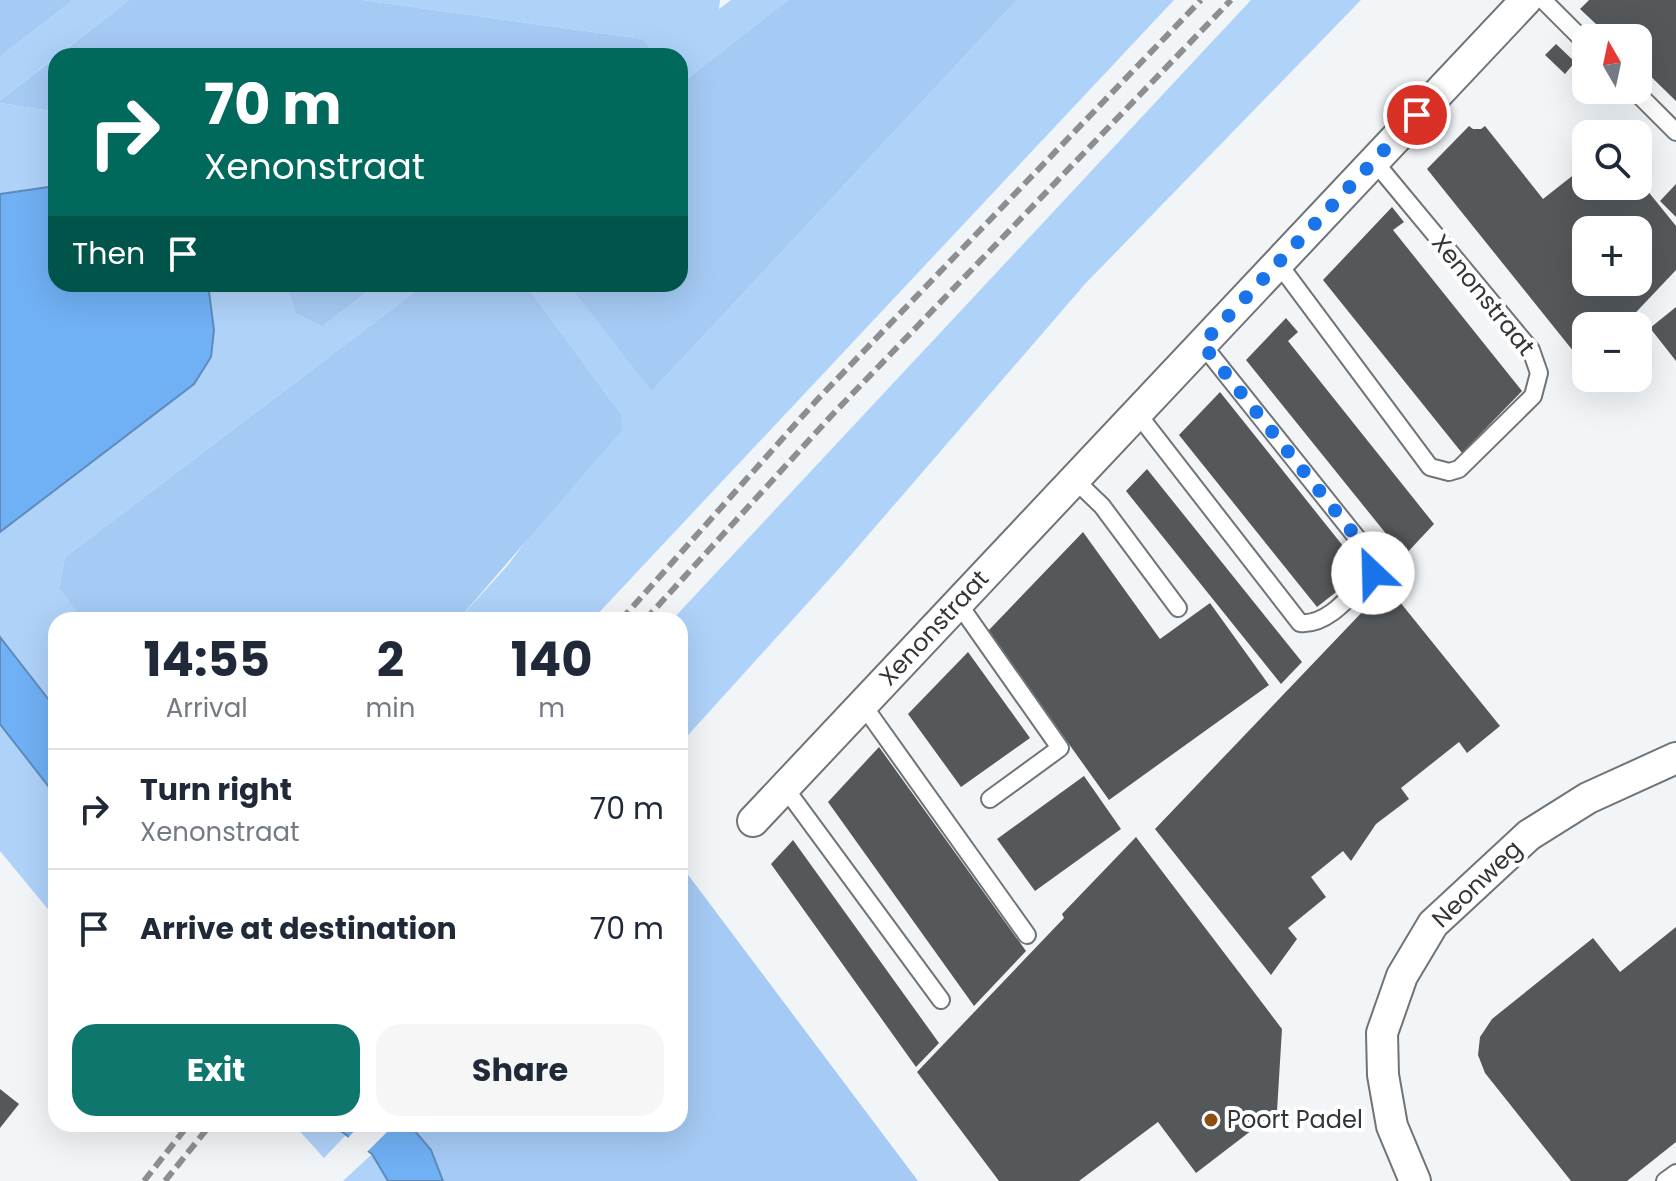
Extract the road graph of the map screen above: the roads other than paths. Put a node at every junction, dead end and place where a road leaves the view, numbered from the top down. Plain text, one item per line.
1 (1526, 0) edge
2 (1543, 0) edge
3 (1572, 29) edge
4 (1648, 104) edge
5 (1676, 132) edge
6 (1374, 161) junction
7 (1278, 263) junction
8 (1202, 344) junction
9 (1137, 413) junction
10 (1075, 480) junction
11 (958, 603) junction
12 (1178, 608) dead end
13 (863, 705) junction
14 (1676, 758) edge
15 (785, 788) junction
16 (990, 799) dead end
17 (753, 821) dead end
18 (1027, 935) dead end
19 (941, 1000) dead end
20 (1676, 1173) edge
21 (1415, 1181) edge
22 (1665, 1181) edge

1 - 6 street, Xenonstraat
2 - 3 lane
4 - 5 lane
6 - 7 street, Xenonstraat
6 - 7 lane, Xenonstraat
7 - 8 street, Xenonstraat
8 - 9 street, Xenonstraat
8 - 9 lane
9 - 10 street, Xenonstraat
10 - 11 street, Xenonstraat
10 - 12 lane
11 - 13 street, Xenonstraat
11 - 16 lane
13 - 15 street, Xenonstraat
13 - 18 lane, Xenonstraat
14 - 21 street, Neonweg
15 - 17 street, Xenonstraat
15 - 19 lane
20 - 22 lane

